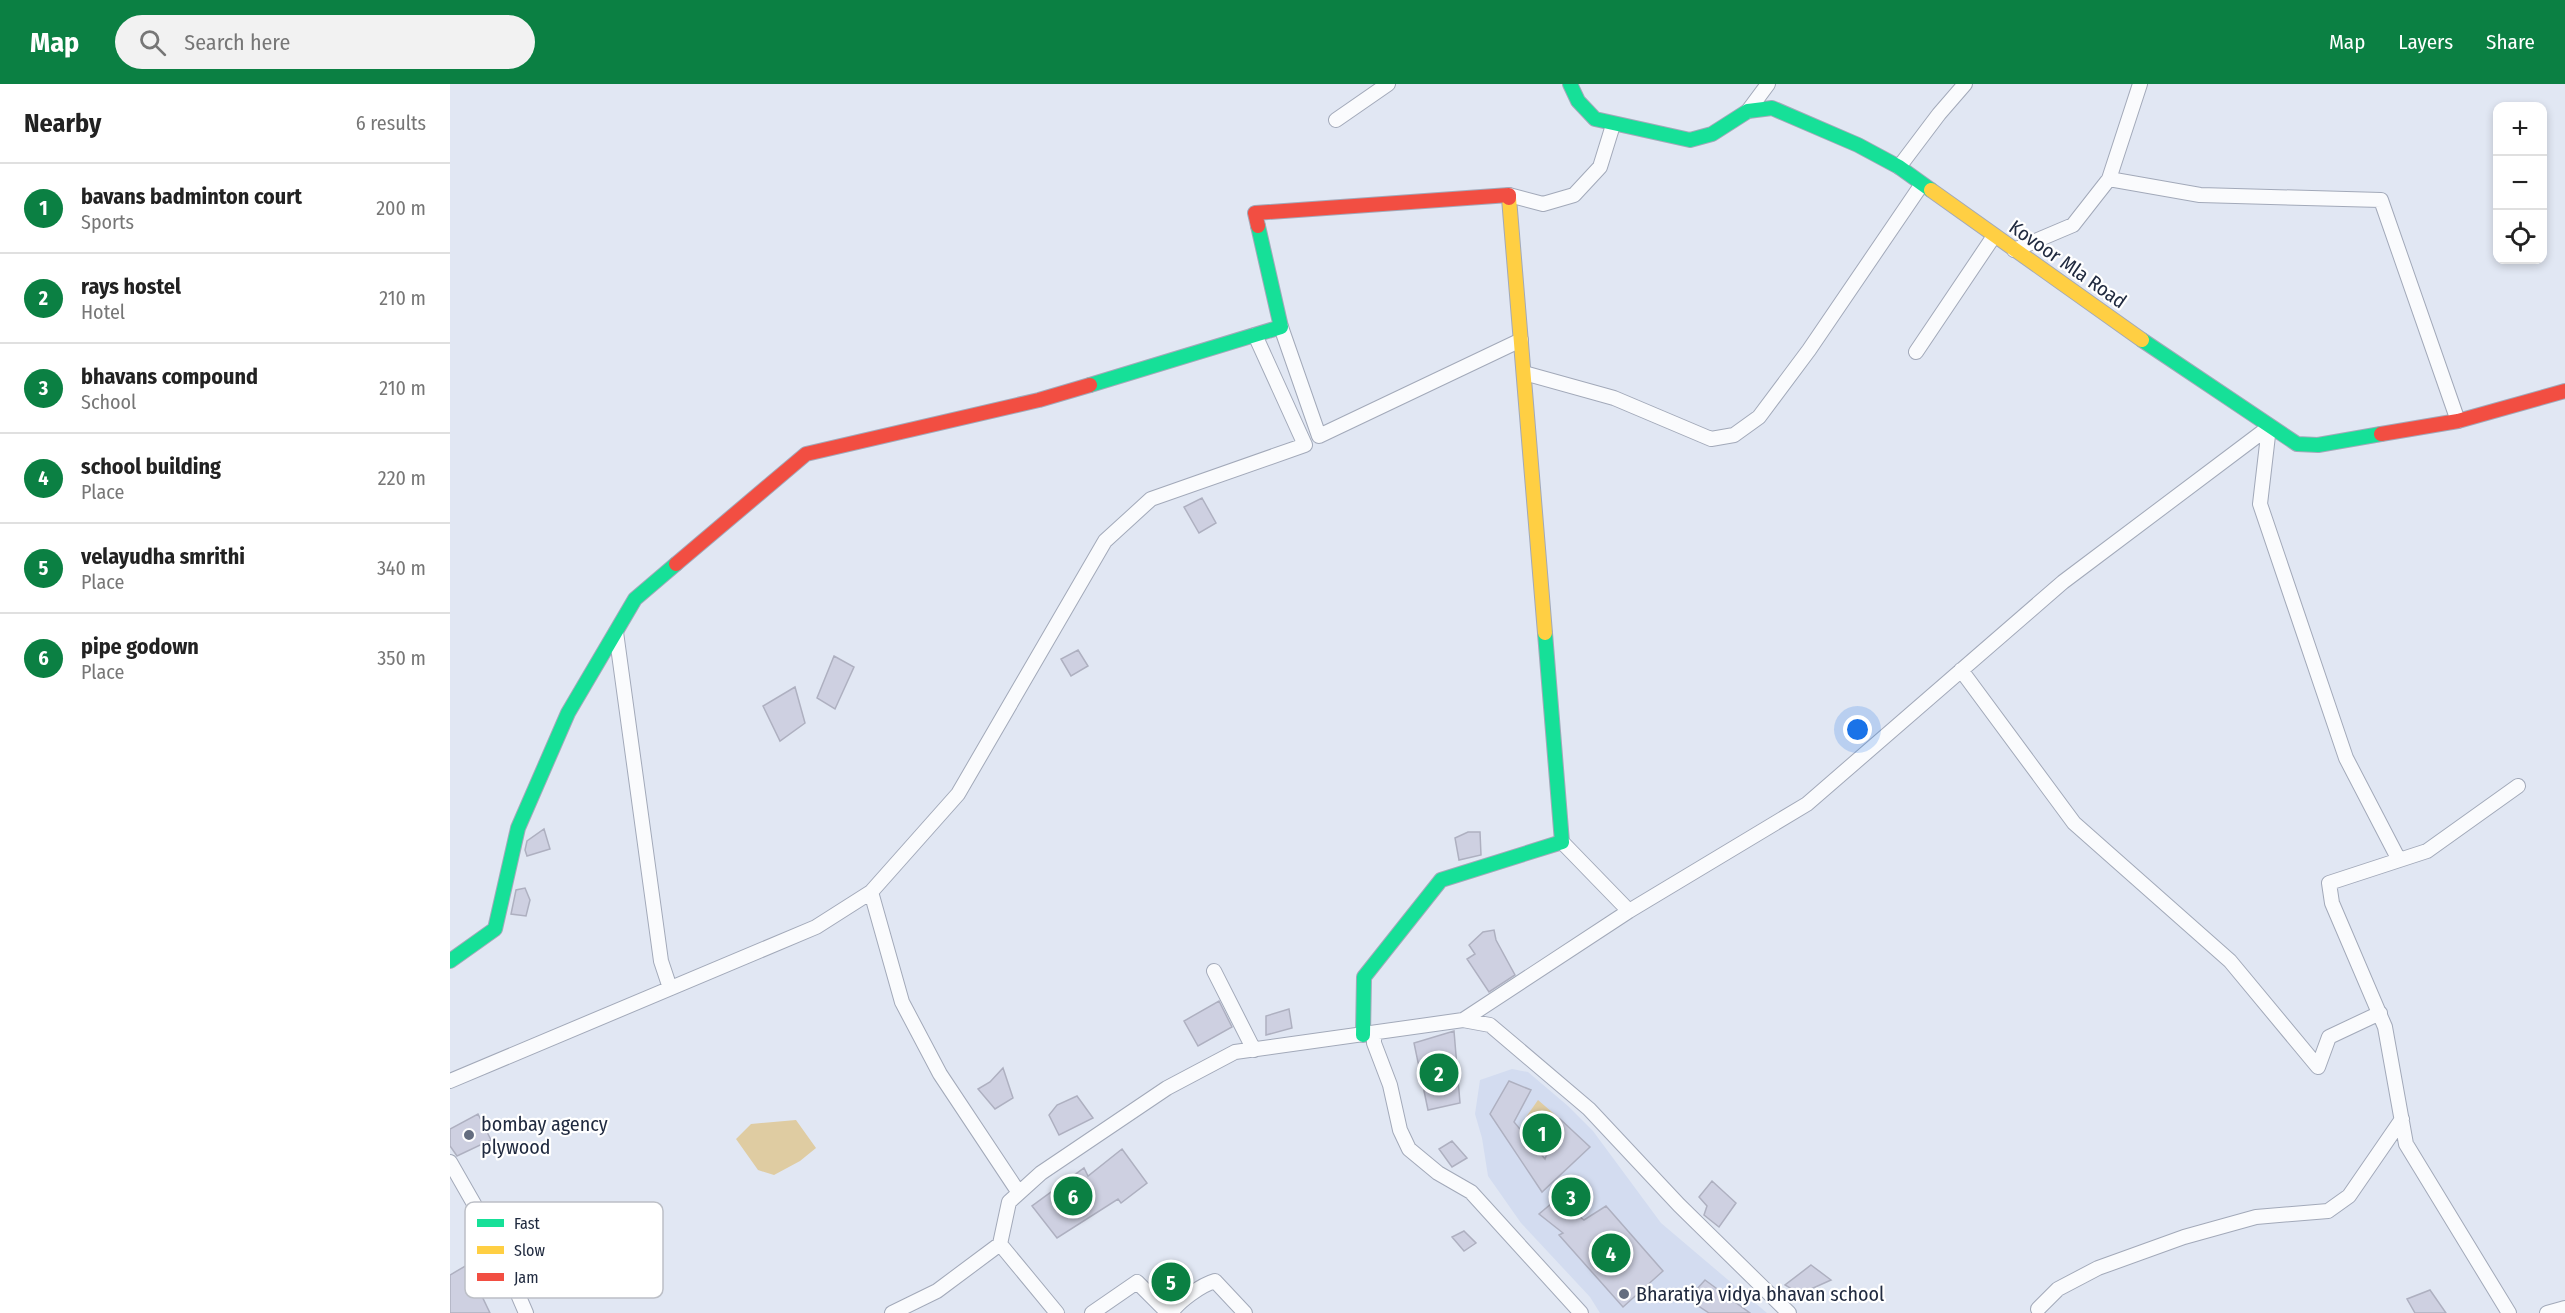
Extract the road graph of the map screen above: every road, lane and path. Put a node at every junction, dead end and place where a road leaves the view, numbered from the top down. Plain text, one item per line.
1 (1388, 84) edge
2 (1570, 84) edge
3 (1768, 84) edge
4 (1965, 84) edge
5 (2140, 84) edge
6 (1748, 111) junction
7 (1336, 120) dead end
8 (1613, 125) junction
9 (1899, 167) junction
10 (2109, 179) junction
11 (1922, 184) junction
12 (1509, 195) junction
13 (1994, 236) junction
14 (2014, 250) junction
15 (1281, 327) junction
16 (1255, 335) junction
17 (1521, 340) junction
18 (1916, 352) dead end
19 (1524, 373) junction
20 (2565, 391) edge
21 (2458, 421) junction
22 (2270, 428) junction
23 (616, 632) junction
24 (1961, 670) junction
25 (2518, 786) dead end
26 (1562, 842) junction
27 (2399, 860) junction
28 (871, 892) junction
29 (1629, 911) junction
30 (450, 961) edge
31 (1214, 971) dead end
32 (670, 988) junction
33 (2380, 1013) junction
34 (1463, 1020) junction
35 (1369, 1034) junction
36 (1254, 1050) junction
37 (450, 1080) edge
38 (2402, 1119) junction
39 (450, 1162) edge
40 (1019, 1193) junction
41 (473, 1202) edge
42 (1000, 1244) junction
43 (520, 1298) edge
44 (2565, 1308) edge
45 (2038, 1309) dead end
46 (526, 1313) edge
47 (892, 1313) edge
48 (1057, 1313) edge
49 (1092, 1313) edge
50 (1170, 1313) edge
51 (1245, 1313) edge
52 (1581, 1313) edge
53 (1789, 1313) edge
54 (2509, 1313) edge
55 (2547, 1313) edge

1 - 7 street
2 - 8 street
3 - 6 street
4 - 9 street
5 - 10 street
6 - 8 street
6 - 9 street, Kovoor Mla Road
8 - 12 street
9 - 11 street, Kovoor Mla Road
10 - 14 street
10 - 21 street
11 - 13 street, Kovoor Mla Road
11 - 19 street
12 - 15 street
12 - 17 street
13 - 14 street, Kovoor Mla Road
13 - 18 street
14 - 22 street, Kovoor Mla Road
15 - 16 street
15 - 17 street
16 - 23 street
16 - 28 street
17 - 19 street
19 - 26 street
20 - 21 street, Kovoor Mla Road
21 - 22 street, Kovoor Mla Road
22 - 24 street
22 - 27 street
23 - 30 street
23 - 32 street
24 - 29 street
24 - 33 street
25 - 27 street
26 - 29 street
26 - 35 street
27 - 33 street
28 - 32 street
28 - 40 street
29 - 34 street
31 - 36 street
32 - 37 street
33 - 38 street
34 - 35 street
34 - 53 street
35 - 36 street
35 - 52 street
36 - 40 street
38 - 45 street
38 - 54 street
39 - 41 street
40 - 42 street
42 - 47 street
42 - 48 street
43 - 46 street
44 - 55 street
49 - 50 street
50 - 51 street

